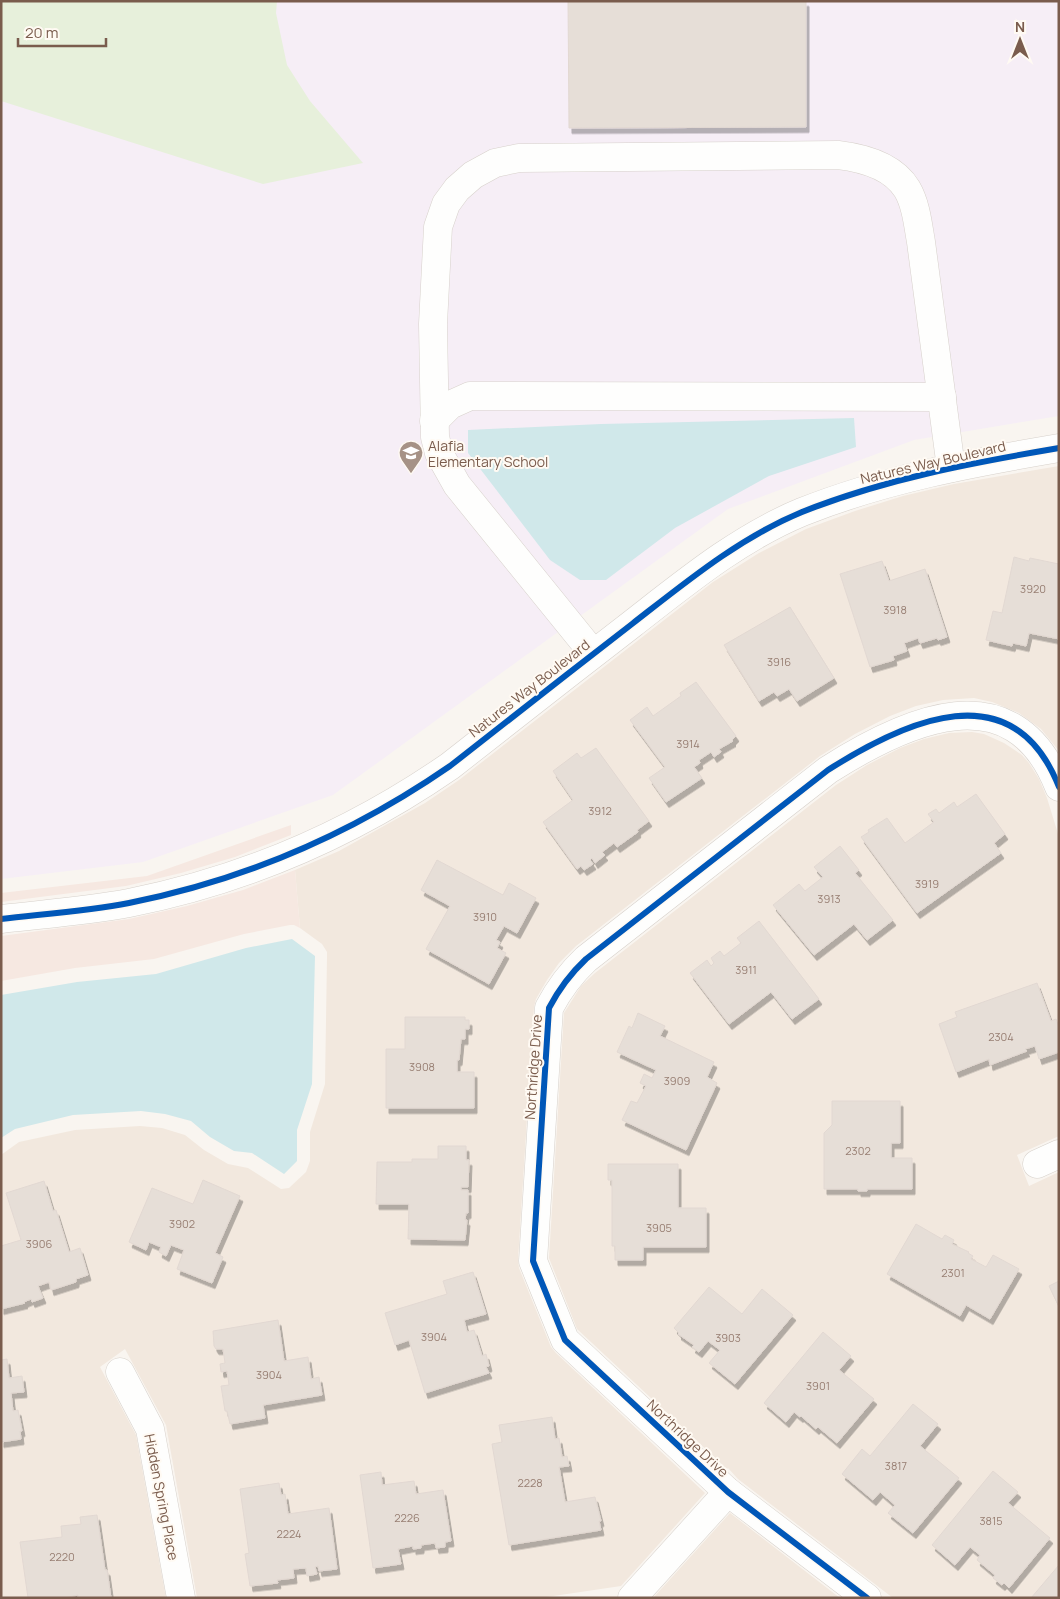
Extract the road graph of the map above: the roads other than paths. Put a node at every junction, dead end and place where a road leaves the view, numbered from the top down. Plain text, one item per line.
1 (942, 397) junction
2 (434, 421) junction
3 (1059, 448) edge
4 (951, 468) junction
5 (593, 653) junction
6 (1059, 787) edge
7 (1, 920) edge
8 (120, 1372) dead end
9 (728, 1492) junction
10 (181, 1598) edge
11 (632, 1598) edge
12 (866, 1598) edge

1 - 2 street
1 - 2 street
1 - 4 street
2 - 5 street
3 - 4 street, Natures Way Boulevard
4 - 5 street, Natures Way Boulevard
5 - 7 street, Natures Way Boulevard
6 - 9 street, Northridge Drive
8 - 10 street, Hidden Spring Place
9 - 11 street
9 - 12 street, Northridge Drive

